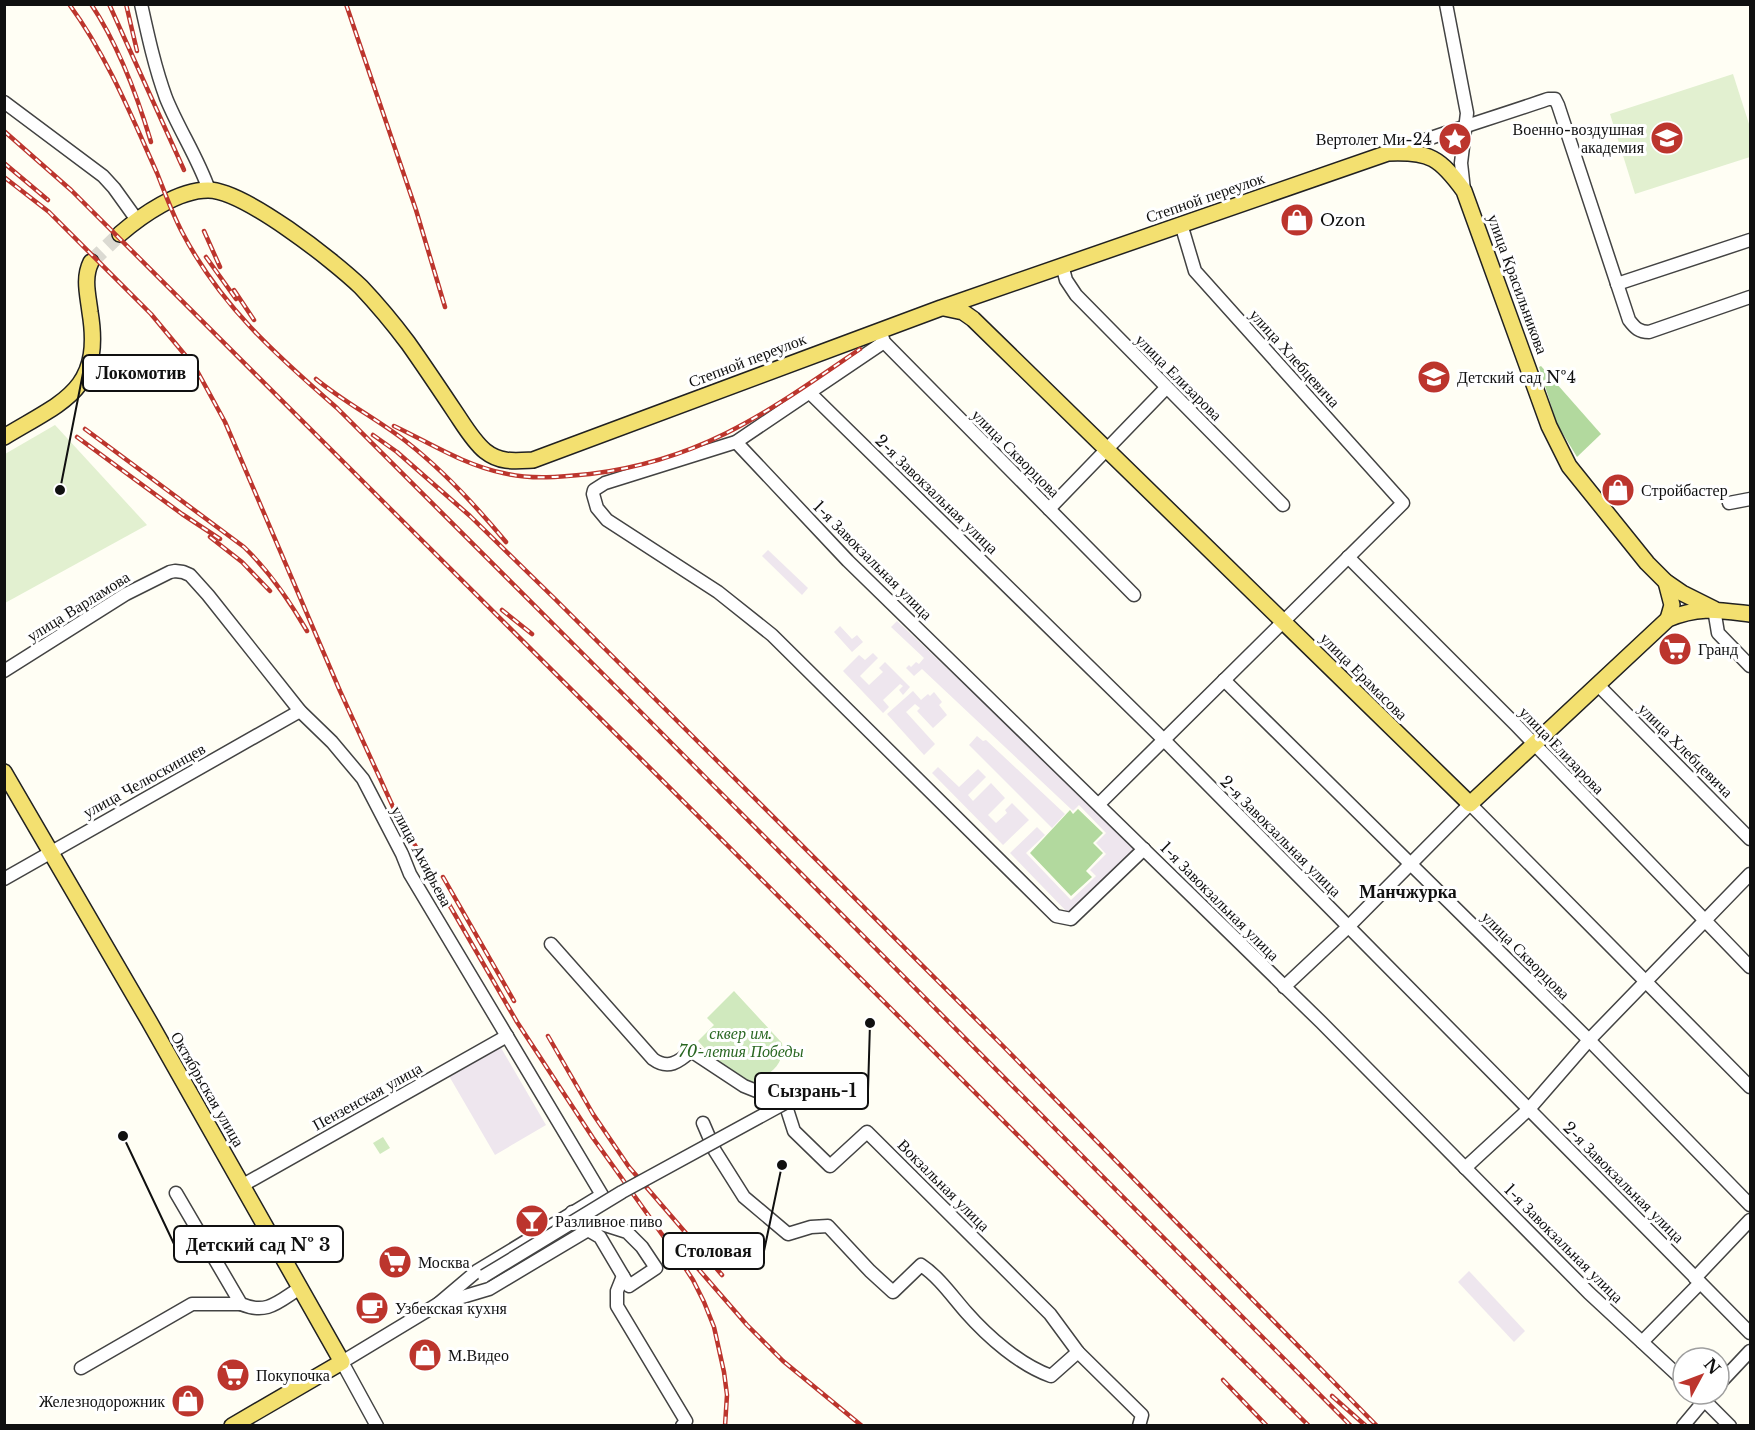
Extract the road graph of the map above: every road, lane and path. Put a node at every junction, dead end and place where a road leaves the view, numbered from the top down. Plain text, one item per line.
1 (141, 4) edge
2 (1446, 4) edge
3 (4, 102) edge
4 (1466, 125) junction
5 (1389, 153) junction
6 (209, 190) junction
7 (1464, 191) junction
8 (137, 220) junction
9 (1182, 224) junction
10 (120, 234) tunnel mouth
11 (1750, 240) edge
12 (91, 262) tunnel mouth
13 (1062, 265) junction
14 (1617, 284) junction
15 (983, 293) junction
16 (1750, 297) edge
17 (941, 308) junction
18 (974, 319) junction
19 (882, 336) junction
20 (1166, 388) junction
21 (810, 393) junction
22 (4, 437) edge
23 (736, 442) junction
24 (1107, 449) junction
25 (1750, 499) edge
26 (1730, 503) dead end
27 (1284, 505) dead end
28 (1049, 509) junction
29 (1348, 557) junction
30 (170, 572) joint
31 (1666, 582) junction
32 (1134, 595) dead end
33 (1714, 609) junction
34 (1750, 614) edge
35 (1668, 619) junction
36 (1284, 621) junction
37 (1750, 666) edge
38 (4, 671) edge
39 (1224, 680) junction
40 (1597, 684) junction
41 (300, 711) junction
42 (1164, 740) junction
43 (1533, 743) junction
44 (4, 772) edge
45 (1099, 804) junction
46 (1470, 804) junction
47 (1750, 839) edge
48 (1144, 849) junction
49 (51, 852) junction
50 (1411, 864) junction
51 (1750, 874) edge
52 (4, 879) edge
53 (1704, 920) junction
54 (1348, 927) junction
55 (551, 944) dead end
56 (1750, 967) edge
57 (1645, 981) junction
58 (1284, 987) junction
59 (507, 1036) junction
60 (1589, 1040) junction
61 (1750, 1087) edge
62 (786, 1107) junction
63 (1529, 1109) junction
64 (703, 1124) dead end
65 (1465, 1168) junction
66 (243, 1185) junction
67 (176, 1193) dead end
68 (1750, 1205) edge
69 (572, 1212) junction
70 (1750, 1220) edge
71 (588, 1230) junction
72 (623, 1276) junction
73 (1698, 1281) junction
74 (300, 1288) junction
75 (241, 1304) junction
76 (438, 1304) junction
77 (1750, 1334) edge
78 (1642, 1342) junction
79 (1750, 1351) edge
80 (1078, 1352) junction
81 (342, 1362) junction
82 (81, 1368) dead end
83 (1671, 1369) edge
84 (1731, 1371) edge
85 (1697, 1406) edge
86 (1713, 1406) edge
87 (232, 1425) edge
88 (377, 1425) edge
89 (682, 1425) edge
90 (1139, 1425) edge
91 (1683, 1425) edge
92 (1730, 1425) edge

1 - 6 street
2 - 4 street
3 - 8 street
4 - 5 street
4 - 7 street
4 - 14 street
5 - 7 main road, Степной переулок
5 - 9 main road, Степной переулок
6 - 8 main road
6 - 19 main road, Степной переулок
7 - 31 main road, улица Красильникова
8 - 10 main road
9 - 13 main road, Степной переулок
9 - 29 street, улица Хлебцевича
11 - 14 street
12 - 22 main road
13 - 15 main road, Степной переулок
13 - 20 street, улица Елизарова
14 - 16 street
15 - 17 main road, Степной переулок
15 - 18 main road
17 - 18 main road, улица Ерамасова
17 - 19 main road, Степной переулок
18 - 24 main road, улица Ерамасова
19 - 21 street
19 - 28 street, улица Скворцова
20 - 24 street
20 - 27 street, улица Елизарова
21 - 23 street
21 - 42 street, 2-я Завокзальная улица
23 - 45 street, 1-я Завокзальная улица
23 - 48 street
24 - 28 street
24 - 36 main road, улица Ерамасова
25 - 26 street
28 - 32 street, улица Скворцова
29 - 36 street
29 - 43 street, улица Елизарова
30 - 38 street, улица Варламова
30 - 41 street, улица Акифьева
31 - 33 main road, улица Красильникова
31 - 35 main road
33 - 34 main road
33 - 35 main road
33 - 37 street
35 - 40 main road
36 - 39 street
36 - 46 main road, улица Ерамасова
39 - 42 street
39 - 50 street, улица Скворцова
40 - 43 main road
40 - 47 street, улица Хлебцевича
41 - 49 street, улица Челюскинцев
41 - 59 street, улица Акифьева
42 - 45 street
42 - 54 street, 2-я Завокзальная улица
43 - 46 main road
43 - 53 street, улица Елизарова
44 - 49 main road, Октябрьская улица
45 - 48 street, 1-я Завокзальная улица
46 - 50 street
46 - 57 street, улица Ерамасова
48 - 58 street, 1-я Завокзальная улица
49 - 52 street, улица Челюскинцев
49 - 66 main road, Октябрьская улица
50 - 54 street
50 - 60 street, улица Скворцова
51 - 53 street
53 - 56 street, улица Елизарова
53 - 57 street
54 - 58 street
54 - 63 street, 2-я Завокзальная улица
55 - 62 street
57 - 60 street
57 - 61 street, улица Ерамасова
58 - 65 street, 1-я Завокзальная улица
59 - 66 street, Пензенская улица
59 - 69 street, улица Акифьева
60 - 63 street
60 - 68 street, улица Скворцова
62 - 76 street, bridge
62 - 80 street, Вокзальная улица
63 - 65 street
63 - 73 street, 2-я Завокзальная улица
64 - 80 street
65 - 78 street, 1-я Завокзальная улица
66 - 74 main road, Октябрьская улица
67 - 75 street
69 - 71 street
69 - 76 street
70 - 73 street
71 - 72 street
71 - 72 street
71 - 76 street
72 - 89 street
73 - 77 street, 2-я Завокзальная улица
73 - 78 street
74 - 75 street
74 - 81 main road, Октябрьская улица
75 - 82 street
76 - 81 street
78 - 83 street, 1-я Завокзальная улица
79 - 84 street
80 - 90 street, Вокзальная улица
81 - 87 main road
81 - 88 street, Октябрьская улица
85 - 91 street
86 - 92 street

